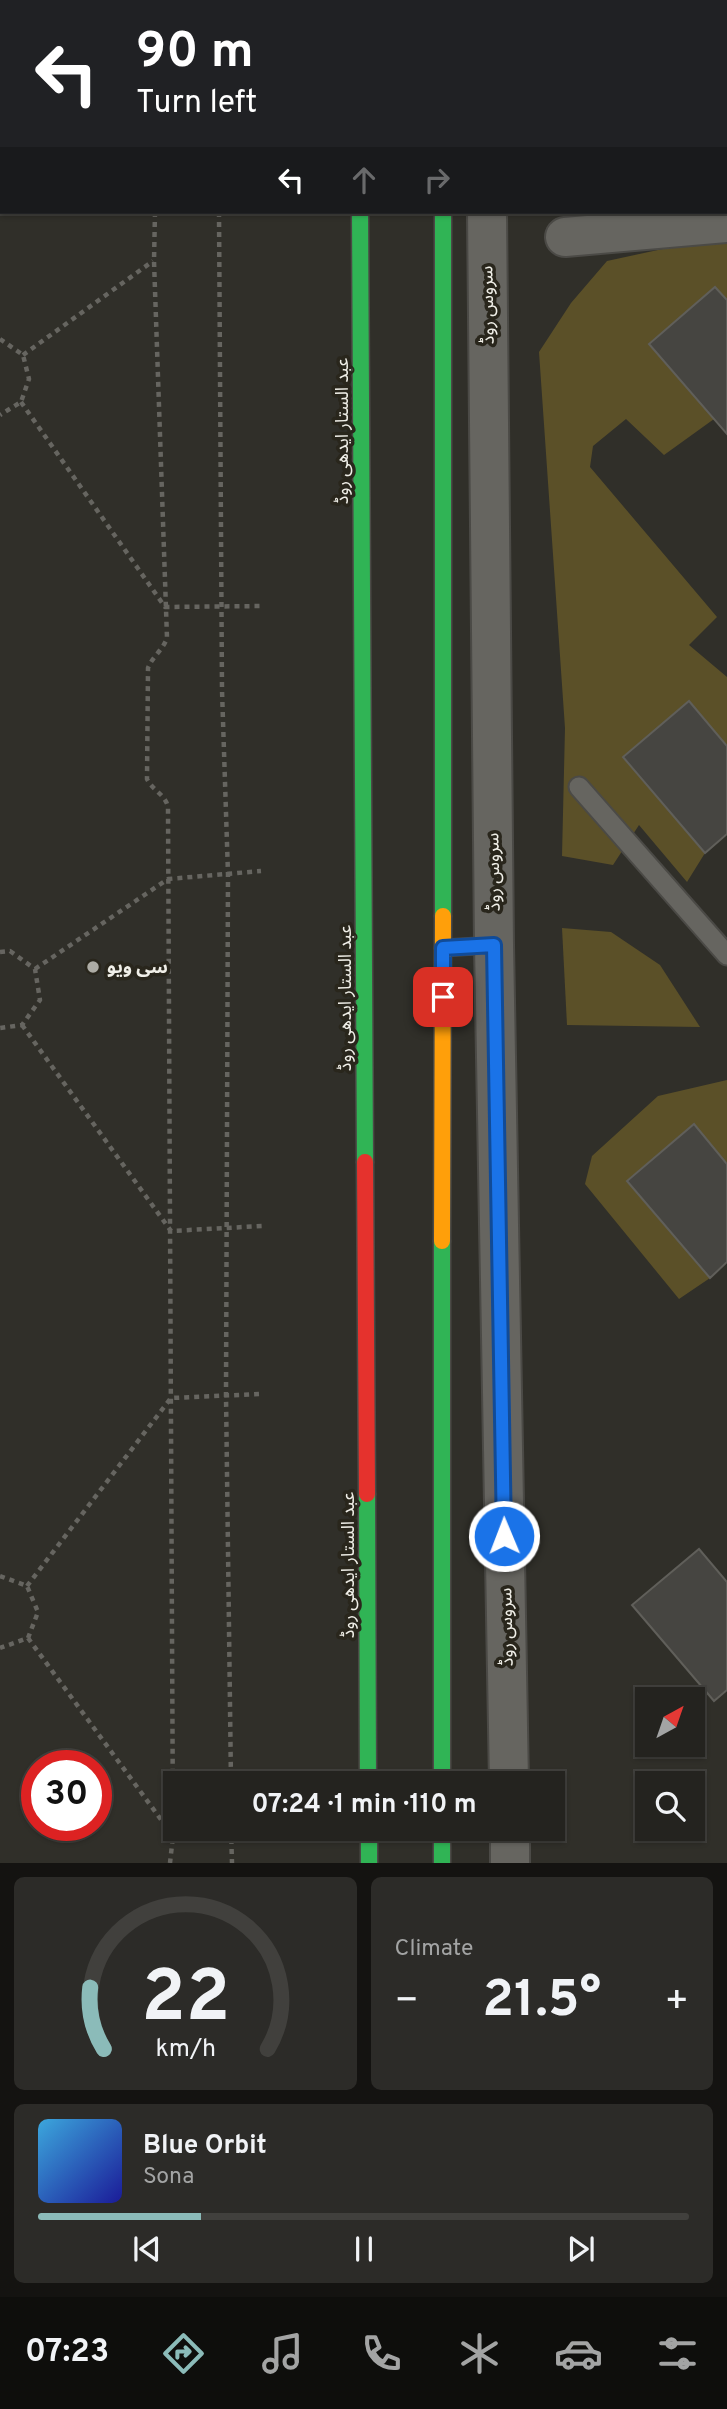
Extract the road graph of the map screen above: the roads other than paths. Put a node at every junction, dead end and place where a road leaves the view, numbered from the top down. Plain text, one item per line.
1 (360, 214) edge
2 (443, 214) edge
3 (487, 214) edge
4 (727, 223) edge
5 (565, 237) dead end
6 (579, 787) dead end
7 (494, 945) junction
8 (443, 948) junction
9 (727, 956) edge
10 (369, 1771) edge
11 (442, 1771) edge
12 (509, 1771) edge
13 (369, 1841) edge
14 (442, 1841) edge
15 (510, 1841) edge
16 (369, 1863) edge
17 (442, 1863) edge
18 (510, 1863) edge

1 - 10 main road, عبد الستار ایدھی روڈ
2 - 8 main road
3 - 7 street, سروس روڈ
4 - 5 street
6 - 9 lane
7 - 8 main road
7 - 12 street, سروس روڈ
8 - 11 main road
13 - 16 main road
14 - 17 main road
15 - 18 street

